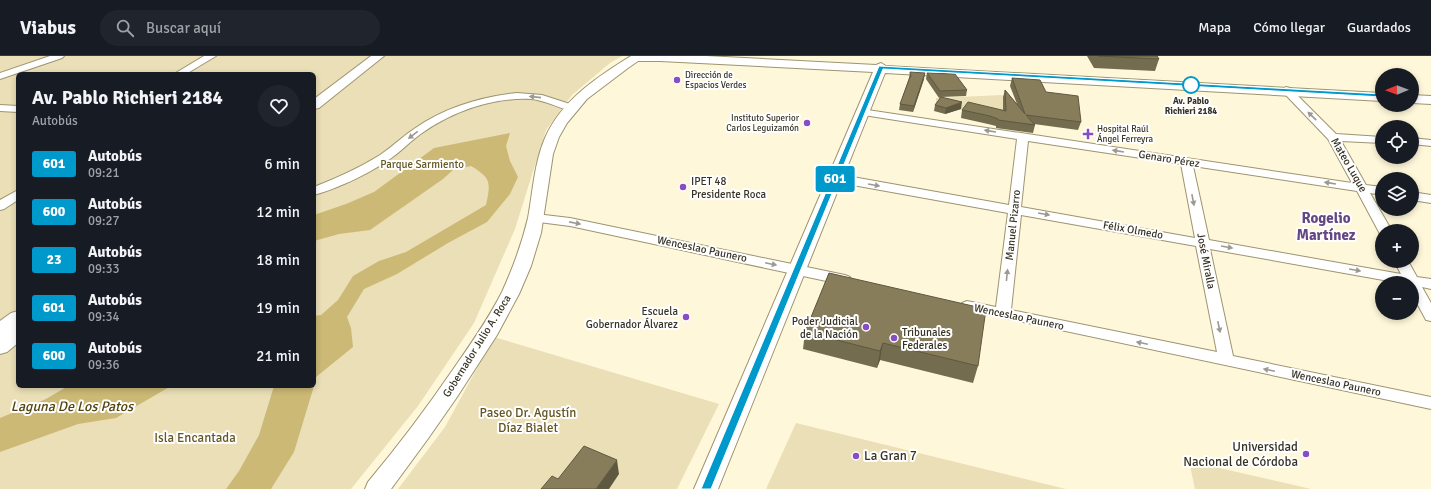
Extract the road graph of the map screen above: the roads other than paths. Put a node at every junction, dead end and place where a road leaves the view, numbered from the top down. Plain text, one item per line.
1 (59, 56) edge
2 (211, 56) edge
3 (365, 56) edge
4 (378, 56) edge
5 (680, 56) edge
6 (638, 57) edge
7 (882, 68) junction
8 (182, 72) edge
9 (0, 76) edge
10 (1287, 91) junction
11 (316, 93) edge
12 (1375, 96) edge
13 (1419, 98) edge
14 (1431, 99) edge
15 (316, 103) edge
16 (0, 108) edge
17 (572, 108) junction
18 (16, 109) edge
19 (864, 112) junction
20 (1023, 136) junction
21 (1334, 137) junction
22 (1375, 140) edge
23 (1419, 141) edge
24 (1431, 142) edge
25 (1186, 161) junction
26 (839, 178) junction
27 (1362, 188) junction
28 (316, 190) edge
29 (1375, 191) edge
30 (16, 195) edge
31 (1419, 197) edge
32 (1431, 199) edge
33 (0, 206) edge
34 (1015, 209) junction
35 (536, 218) junction
36 (1381, 224) edge
37 (1202, 243) junction
38 (802, 271) junction
39 (1389, 276) edge
40 (1419, 281) edge
41 (860, 283) edge
42 (1431, 284) edge
43 (1419, 293) edge
44 (950, 302) edge
45 (1003, 314) junction
46 (1431, 316) edge
47 (16, 319) edge
48 (0, 331) edge
49 (16, 334) edge
50 (0, 346) edge
51 (1226, 360) junction
52 (1431, 403) edge
53 (377, 489) edge
54 (706, 489) edge
55 (717, 489) edge

1 - 9 street
2 - 8 street
3 - 11 main road
4 - 15 main road
5 - 7 main road
6 - 7 main road
6 - 17 main road, Gobernador Julio A. Roca
7 - 10 main road
7 - 19 main road
10 - 12 main road
21 -> 10 street, Mateo Luque
13 - 14 main road
16 - 18 street
17 -> 28 street
17 - 35 main road, Gobernador Julio A. Roca
20 -> 19 street, Genaro Pérez
19 - 26 main road
25 -> 20 street, Genaro Pérez
20 - 34 street, Manuel Pizarro
21 - 22 street
21 - 27 street, Mateo Luque
23 - 24 street
27 -> 25 street, Genaro Pérez
25 -> 37 street, José Miralla
26 -> 34 street, Félix Olmedo
26 - 38 main road
27 - 29 street, Genaro Pérez
27 - 36 street, Mateo Luque
30 - 33 street
31 - 32 street
34 -> 37 street, Félix Olmedo
45 -> 34 street, Manuel Pizarro
35 -> 38 street, Wenceslao Paunero
35 - 53 main road, Gobernador Julio A. Roca
37 -> 39 street, Félix Olmedo
37 -> 51 street, José Miralla
38 - 41 street, Wenceslao Paunero
38 - 54 main road
38 - 55 main road
40 - 42 street, Félix Olmedo
43 - 46 street
44 - 45 street, Wenceslao Paunero
51 -> 45 street, Wenceslao Paunero
47 - 48 main road
49 - 50 main road
52 -> 51 street, Wenceslao Paunero

